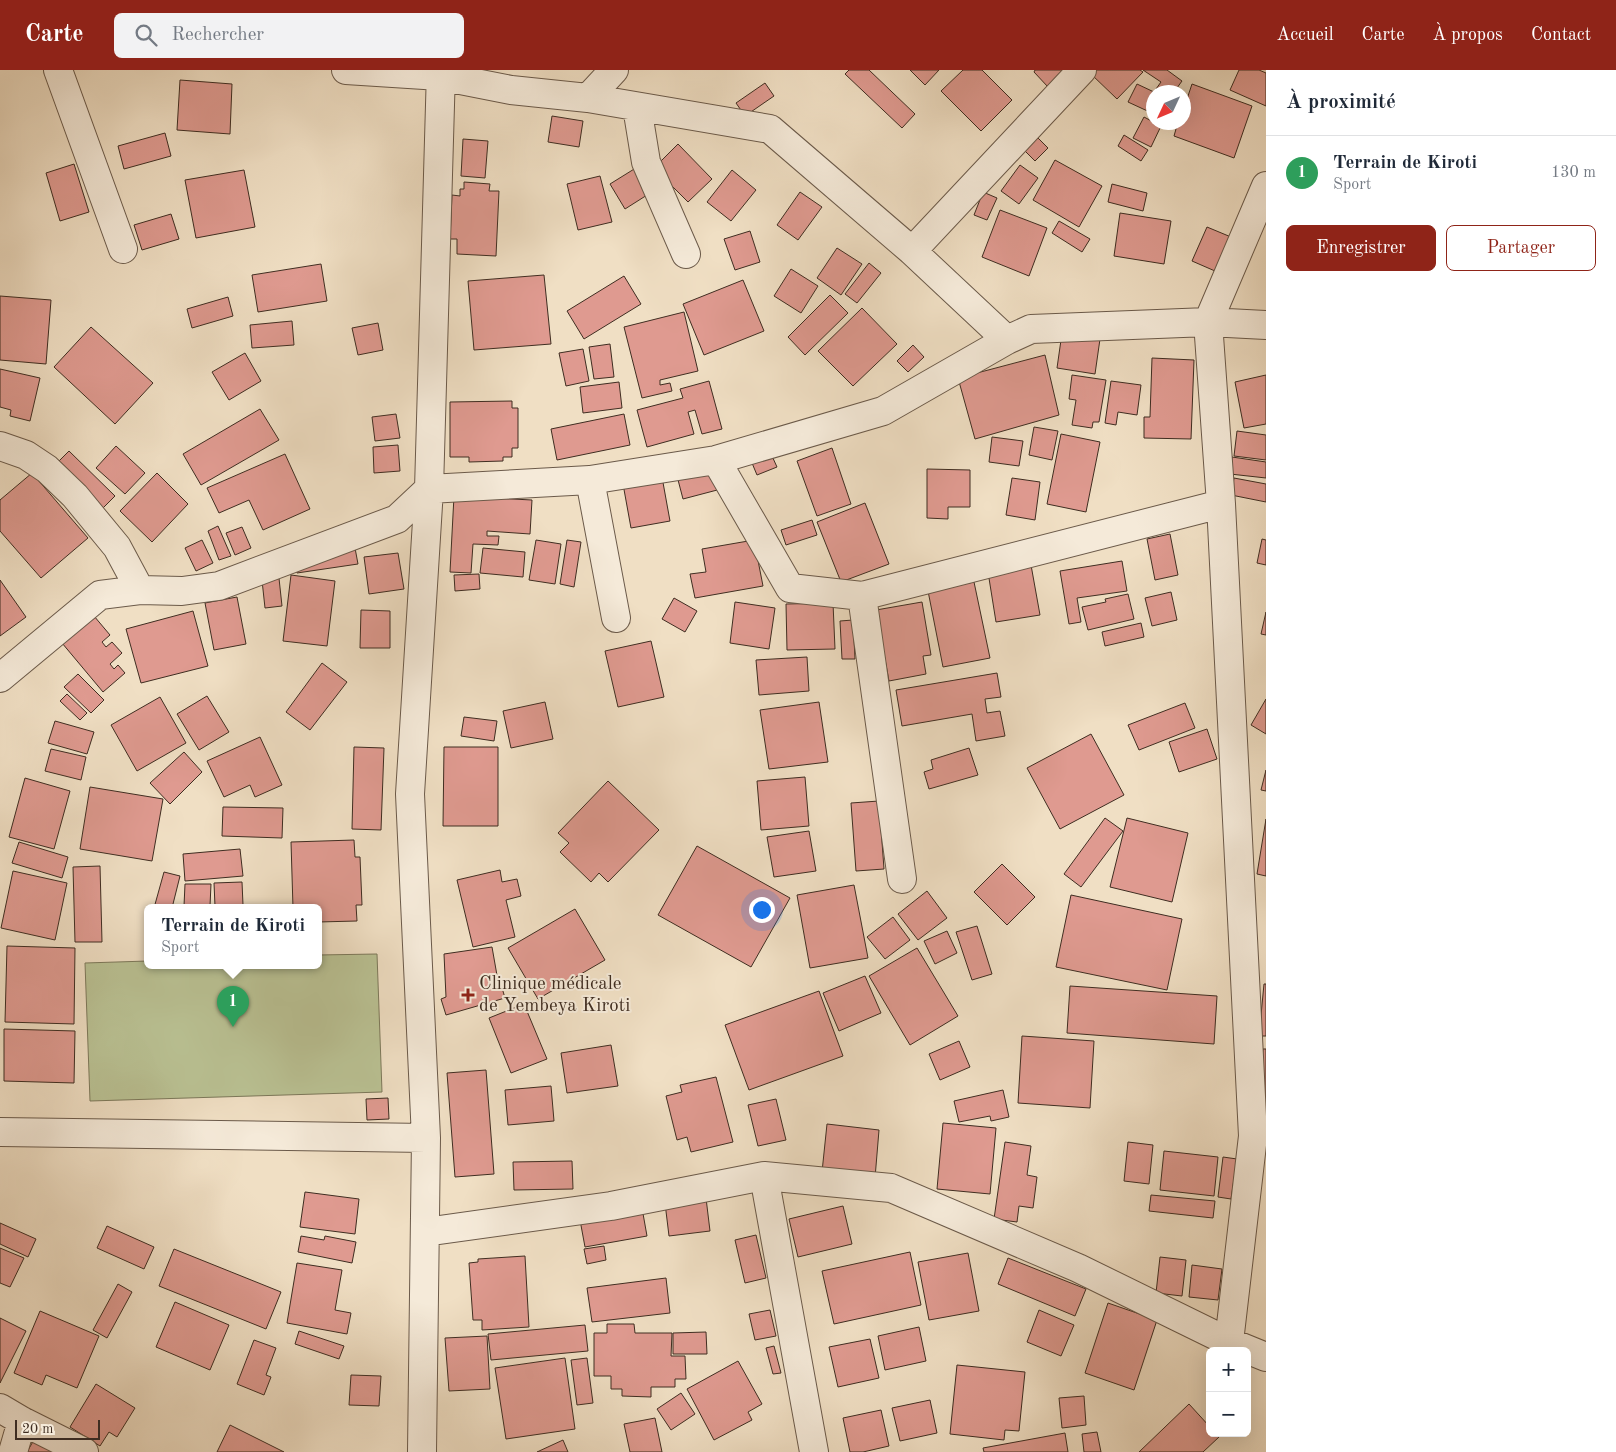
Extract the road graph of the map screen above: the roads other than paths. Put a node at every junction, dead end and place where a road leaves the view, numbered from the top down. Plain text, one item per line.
1 (58, 70) edge
2 (346, 70) edge
3 (614, 70) edge
4 (1082, 70) edge
5 (440, 73) edge
6 (588, 98) junction
7 (637, 107) junction
8 (1266, 186) edge
9 (123, 249) dead end
10 (912, 251) junction
11 (686, 254) dead end
12 (1208, 322) junction
13 (1266, 325) edge
14 (1007, 340) junction
15 (0, 446) edge
16 (716, 460) junction
17 (590, 480) junction
18 (429, 488) junction
19 (1221, 504) junction
20 (140, 590) junction
21 (862, 596) junction
22 (616, 618) dead end
23 (0, 678) edge
24 (902, 879) dead end
25 (1254, 951) edge
26 (0, 1132) edge
27 (426, 1138) junction
28 (764, 1176) junction
29 (425, 1232) junction
30 (1229, 1342) junction
31 (1266, 1357) edge
32 (11, 1415) edge
33 (13, 1452) edge
34 (84, 1452) edge
35 (422, 1452) edge
36 (814, 1452) edge

1 - 9 street
2 - 5 street
3 - 6 street
4 - 10 street
5 - 6 street
5 - 18 street
6 - 7 street
7 - 10 street
7 - 11 street
8 - 12 street
10 - 14 street
12 - 13 street
12 - 14 street
12 - 19 street
14 - 16 street
15 - 20 street
16 - 17 street
16 - 21 street
17 - 18 street
17 - 22 street
18 - 20 street
18 - 27 street
19 - 21 street
19 - 25 street
20 - 23 street
21 - 24 street
25 - 30 street
26 - 27 street
27 - 29 street
28 - 29 street
28 - 30 street
28 - 36 street
29 - 35 street
30 - 31 street
32 - 33 street
32 - 34 street

